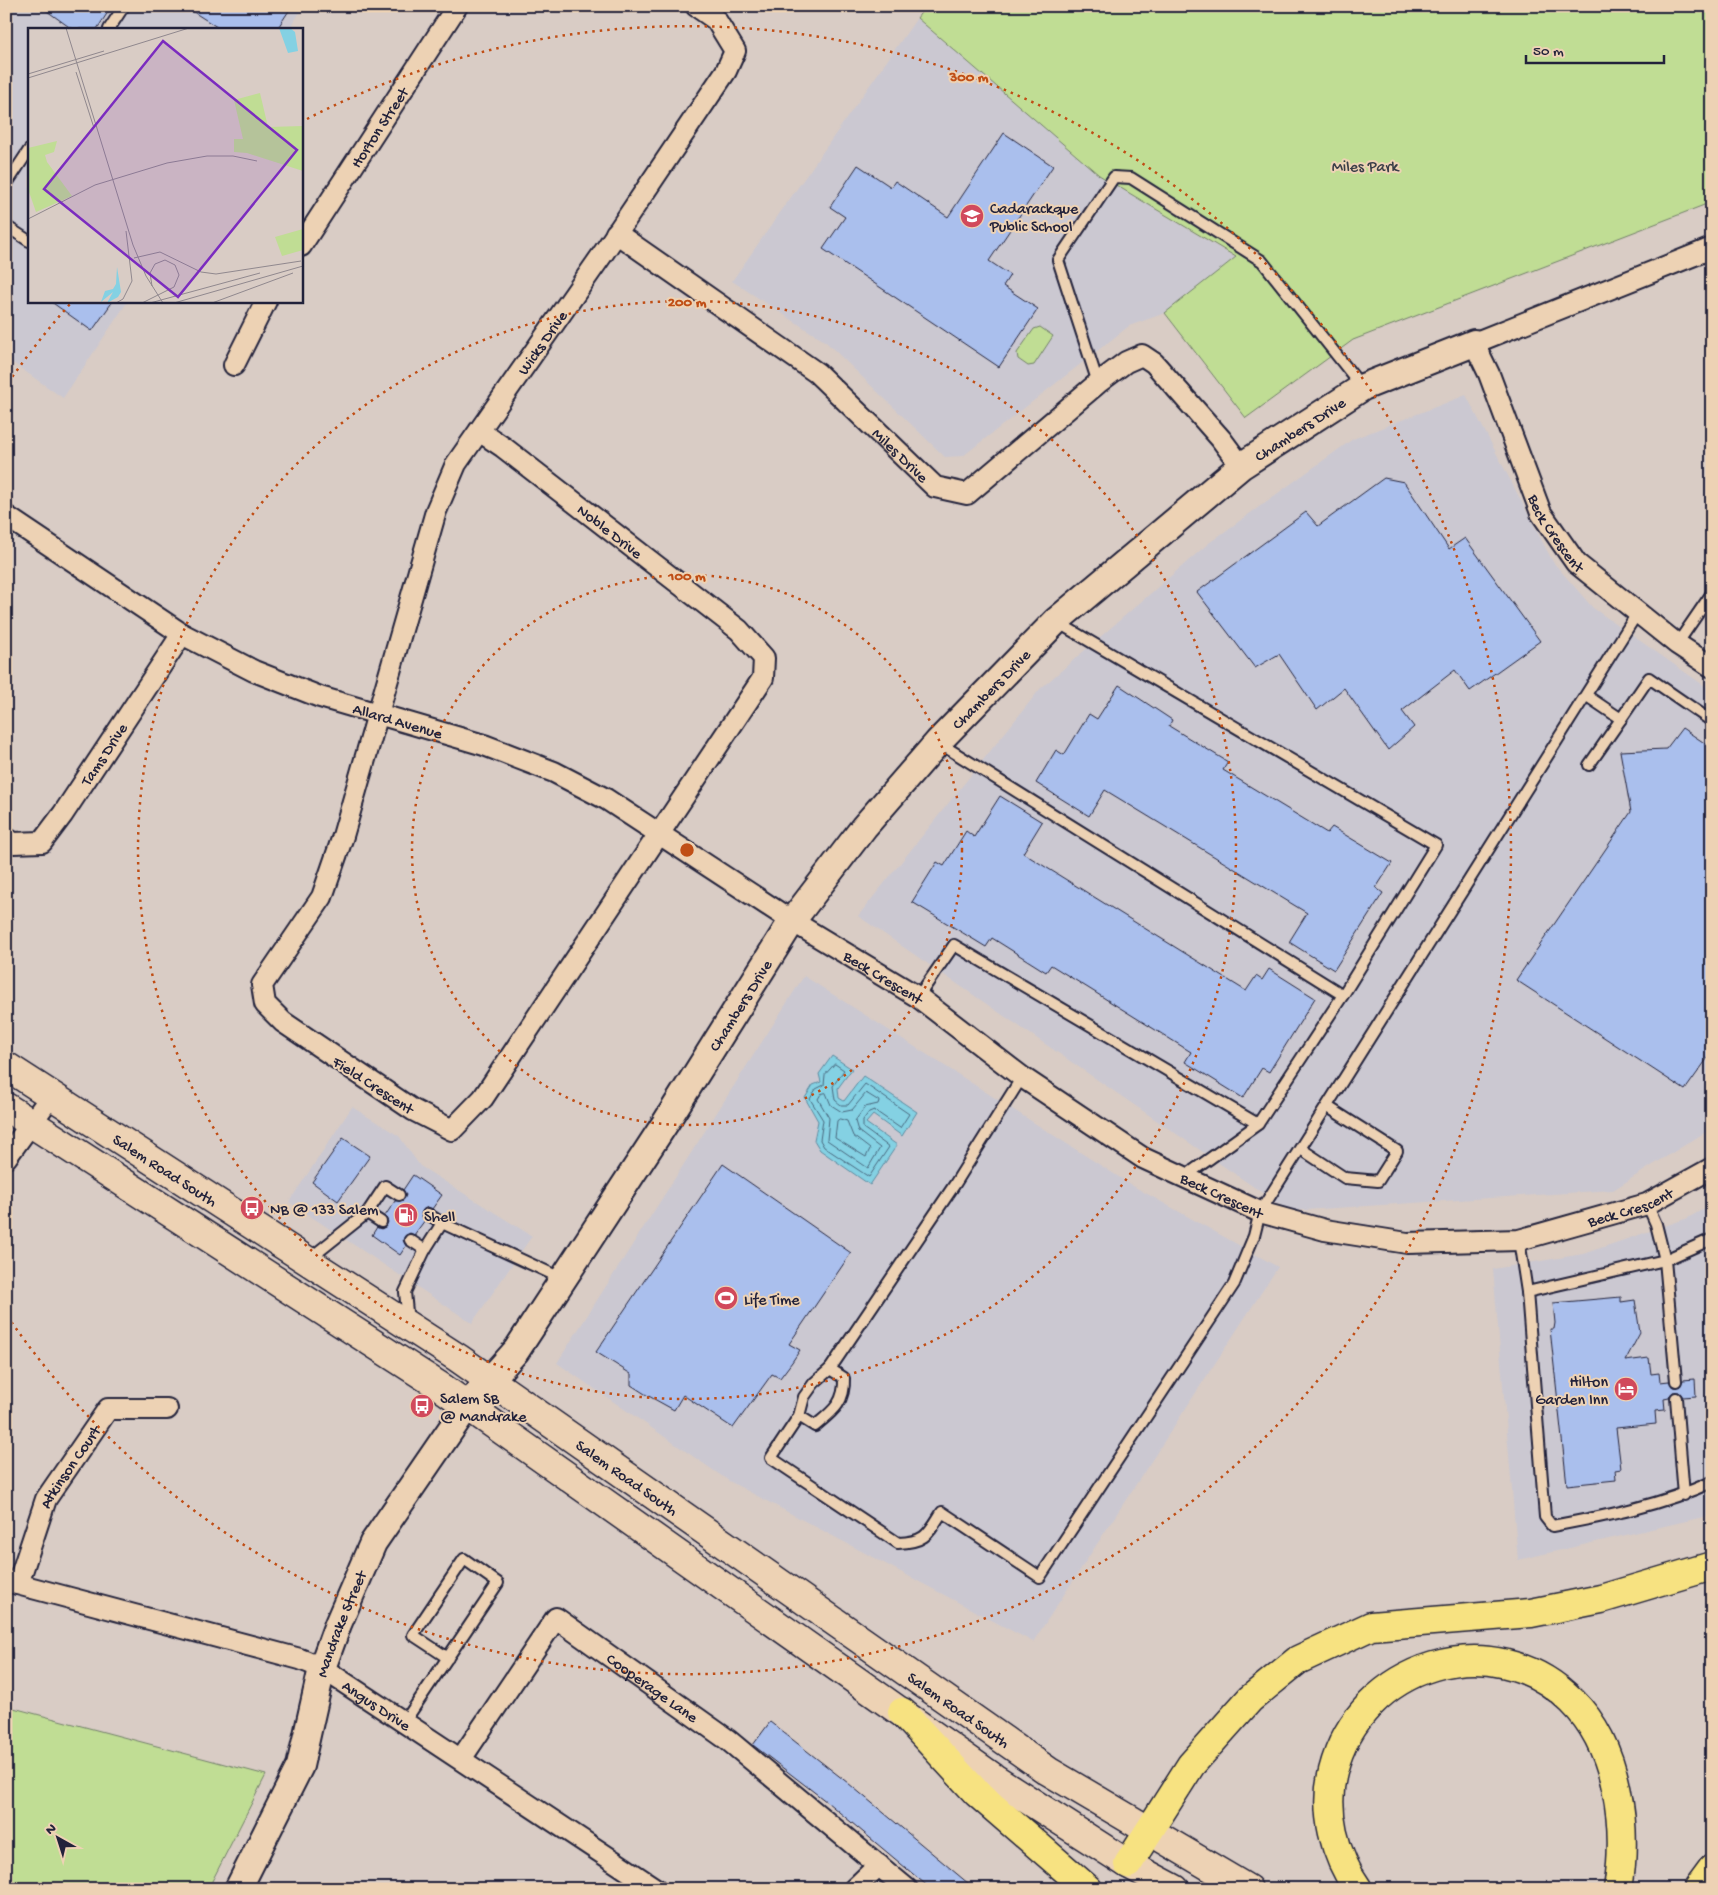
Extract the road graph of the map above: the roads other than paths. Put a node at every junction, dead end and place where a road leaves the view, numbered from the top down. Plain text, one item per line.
1 (124, 6) edge
2 (457, 6) edge
3 (696, 6) edge
4 (110, 28) edge
5 (28, 152) edge
6 (6, 185) edge
7 (6, 226) edge
8 (616, 233) junction
9 (28, 241) edge
10 (302, 244) edge
11 (1712, 248) edge
12 (266, 302) edge
13 (1474, 343) junction
14 (234, 365) dead end
15 (1098, 383) junction
16 (1363, 387) junction
17 (479, 431) junction
18 (1241, 466) junction
19 (6, 516) edge
20 (1712, 593) edge
21 (1638, 612) junction
22 (1056, 621) junction
23 (182, 634) junction
24 (1677, 644) junction
25 (1712, 667) edge
26 (1587, 696) junction
27 (378, 714) junction
28 (1621, 719) junction
29 (1710, 720) dead end
30 (938, 742) junction
31 (1588, 765) dead end
32 (658, 832) junction
33 (6, 838) edge
34 (792, 922) junction
35 (1343, 995) junction
36 (918, 997) junction
37 (6, 1066) edge
38 (1022, 1077) junction
39 (51, 1096) junction
40 (1328, 1106) junction
41 (6, 1107) edge
42 (31, 1124) junction
43 (1258, 1124) junction
44 (1301, 1148) junction
45 (6, 1158) edge
46 (1712, 1168) edge
47 (1183, 1178) junction
48 (399, 1195) dead end
49 (1647, 1204) junction
50 (1260, 1212) junction
51 (367, 1213) junction
52 (428, 1214) dead end
53 (380, 1222) dead end
54 (442, 1224) junction
55 (1712, 1239) edge
56 (410, 1240) dead end
57 (1519, 1240) junction
58 (425, 1250) junction
59 (1665, 1260) junction
60 (307, 1261) junction
61 (563, 1279) junction
62 (1527, 1292) junction
63 (409, 1326) junction
64 (830, 1369) junction
65 (489, 1380) junction
66 (1676, 1381) dead end
67 (1676, 1398) dead end
68 (467, 1406) junction
69 (168, 1409) dead end
70 (799, 1416) junction
71 (1712, 1482) edge
72 (1684, 1495) junction
73 (1712, 1566) edge
74 (12, 1582) edge
75 (448, 1658) junction
76 (322, 1668) junction
77 (902, 1712) junction
78 (405, 1721) junction
79 (461, 1759) junction
80 (1148, 1832) junction
81 (1128, 1864) junction
82 (879, 1865) junction
83 (1712, 1870) edge
84 (238, 1889) edge
85 (656, 1889) edge
86 (854, 1889) edge
87 (906, 1889) edge
88 (1088, 1889) edge
89 (1175, 1889) edge
90 (1248, 1889) edge
91 (1358, 1889) edge
92 (1618, 1889) edge
93 (1698, 1889) edge

1 - 4 lane
2 - 10 street, Horton Street
3 - 8 street, Wicks Drive
5 - 6 lane
7 - 9 lane
8 - 15 street, Miles Drive
8 - 17 street, Wicks Drive
11 - 13 street, Chambers Drive
12 - 14 street
13 - 16 street, Chambers Drive
13 - 21 street, Beck Crescent
15 - 16 lane
15 - 18 street, Miles Drive
16 - 18 street, Chambers Drive
17 - 27 street, Wicks Drive
17 - 32 street, Noble Drive
18 - 22 street, Chambers Drive
19 - 23 street, Allard Avenue
20 - 24 lane
21 - 24 street, Beck Crescent
21 - 26 lane
22 - 30 street, Chambers Drive
22 - 35 lane
23 - 27 street, Allard Avenue
23 - 33 street, Tams Drive
24 - 25 street, Beck Crescent
26 - 28 lane
26 - 40 lane
27 - 32 street, Allard Avenue
27 - 32 street, Field Crescent
28 - 29 lane
28 - 31 lane
30 - 34 street, Chambers Drive
30 - 35 lane
32 - 34 street, Allard Avenue
34 - 36 street, Beck Crescent
34 - 61 street, Chambers Drive
35 - 43 lane
36 - 38 street, Beck Crescent
36 - 43 lane
37 - 39 main road, Salem Road South
38 - 47 street, Beck Crescent
38 - 64 lane
39 - 42 street
39 - 60 main road, Salem Road South
40 - 44 lane
40 - 44 lane
41 - 42 main road, Salem Road South
42 - 45 street
42 - 68 main road, Salem Road South
43 - 47 lane
44 - 50 lane
46 - 49 street, Beck Crescent
47 - 50 street, Beck Crescent
48 - 51 lane
49 - 57 street, Beck Crescent
49 - 59 lane
50 - 57 street, Beck Crescent
50 - 70 lane
51 - 53 lane
51 - 60 lane
52 - 54 lane
54 - 58 lane
54 - 61 lane
55 - 59 lane
56 - 58 lane
57 - 62 lane
58 - 63 lane
59 - 62 lane
59 - 66 lane
60 - 63 main road, Salem Road South
61 - 65 street, Chambers Drive
62 - 72 lane
63 - 65 main road, Salem Road South
64 - 70 lane
64 - 70 lane
65 - 68 street, Mandrake Street
65 - 80 main road, Salem Road South
67 - 72 lane
68 - 76 street, Mandrake Street
68 - 77 main road, Salem Road South
69 - 74 street, Atkinson Court
71 - 72 lane
73 - 80 highway
74 - 76 street, Angus Drive
75 - 75 lane
75 - 78 lane
76 - 78 street, Angus Drive
76 - 84 street, Mandrake Street
77 - 81 main road, Salem Road South
77 - 88 highway
78 - 79 street, Angus Drive
79 - 82 street, Cooperage Lane
79 - 85 street, Angus Drive
80 - 81 highway
80 - 90 main road, Salem Road South
81 - 89 main road, Salem Road South
82 - 86 street
82 - 87 street, Cooperage Lane
83 - 93 highway
91 - 92 highway

